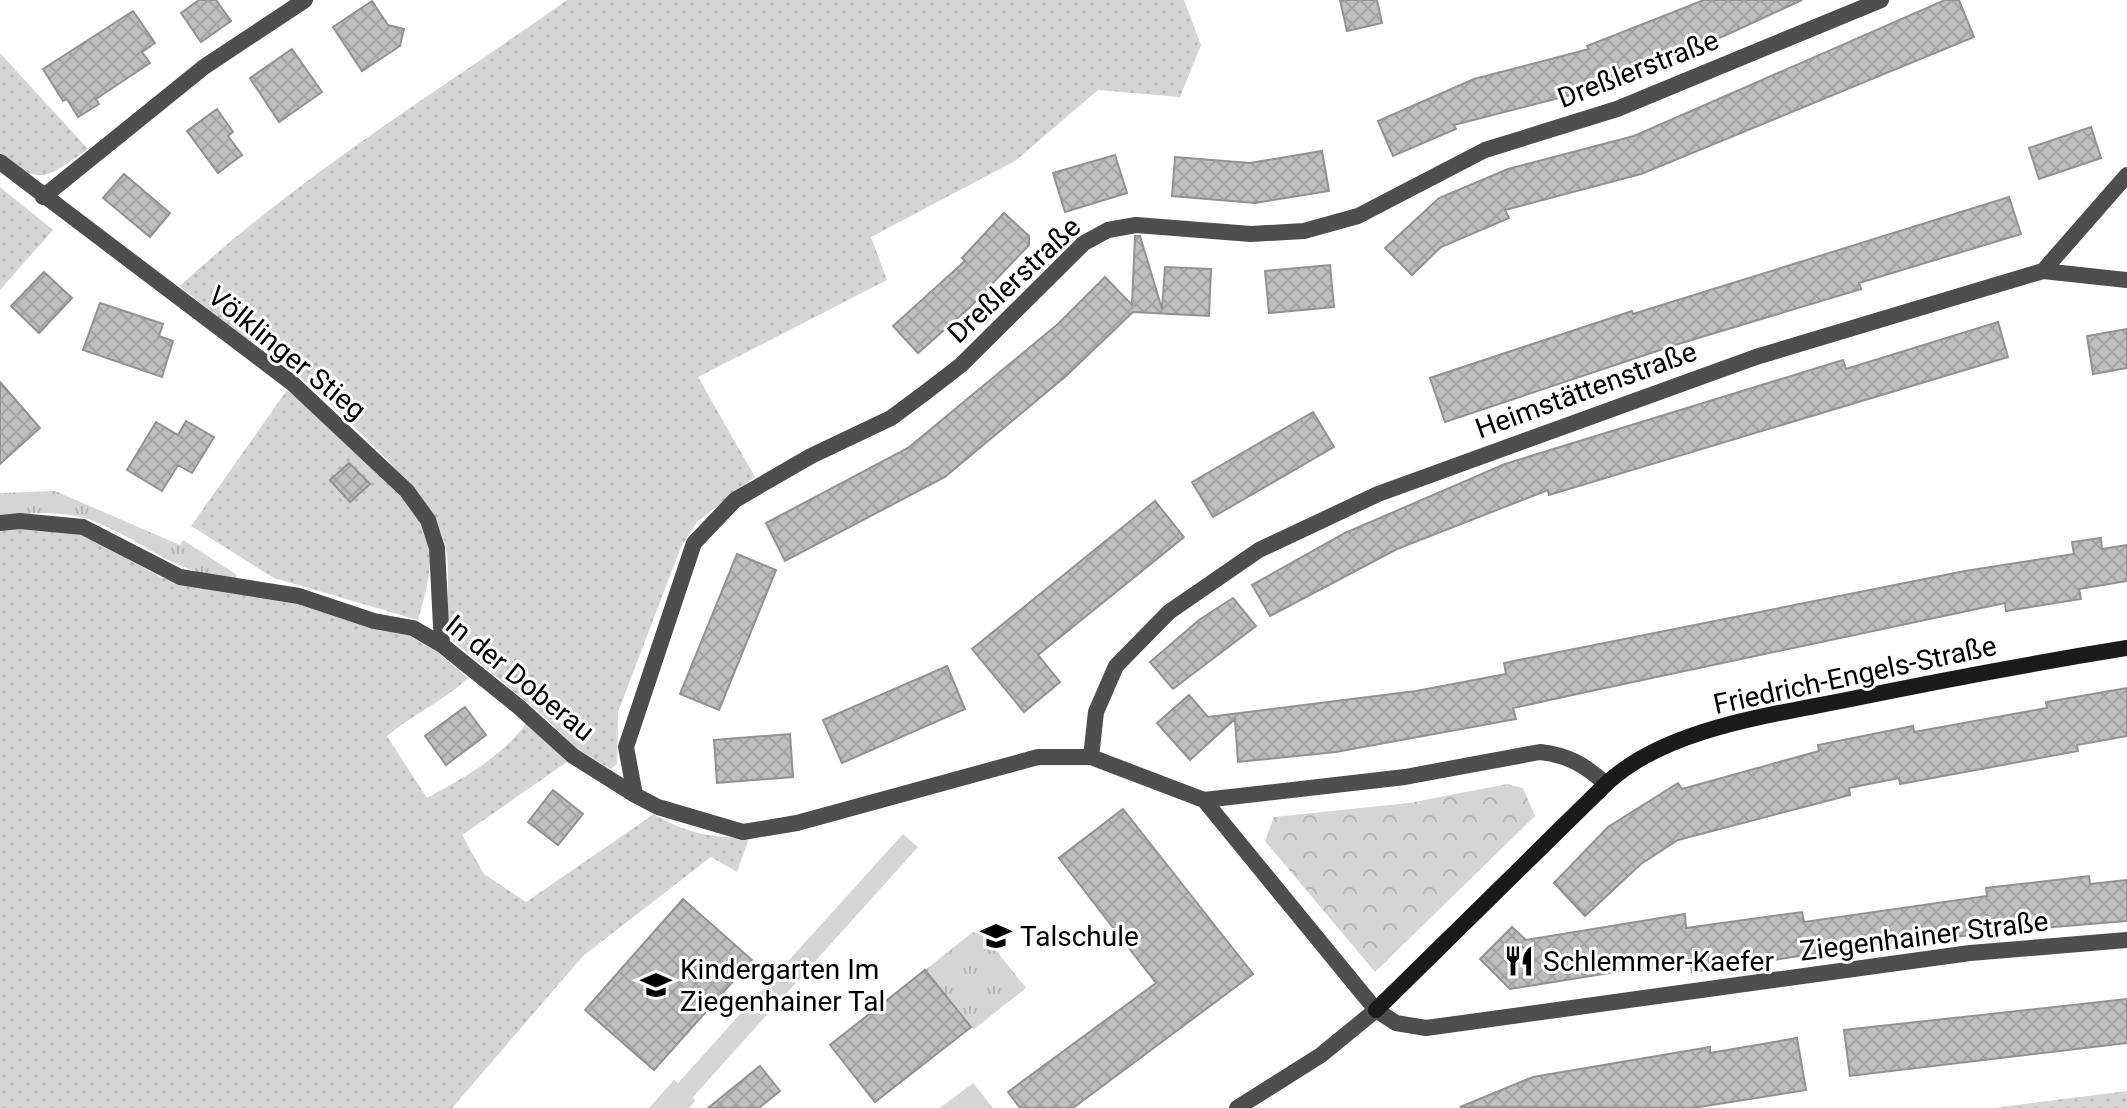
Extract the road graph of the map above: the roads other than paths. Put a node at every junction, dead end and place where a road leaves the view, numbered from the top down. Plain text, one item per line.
1 (305, 0) edge
2 (1881, 0) edge
3 (0, 162) edge
4 (2127, 175) edge
5 (43, 197) junction
6 (2043, 271) junction
7 (2127, 280) edge
8 (0, 523) edge
9 (442, 645) junction
10 (2127, 648) edge
11 (626, 747) joint
12 (1091, 757) junction
13 (1606, 784) junction
14 (635, 795) junction
15 (1204, 800) junction
16 (2127, 940) edge
17 (1376, 1010) junction
18 (1237, 1108) edge

1 - 5 street
2 - 11 street, Dreßlerstraße
3 - 5 street, Völklinger Stieg
4 - 6 street
5 - 9 street, Völklinger Stieg
6 - 7 street
6 - 12 street, Heimstättenstraße
8 - 9 street, In der Doberau
9 - 14 street, In der Doberau
10 - 13 street, Friedrich-Engels-Straße
11 - 14 street, In der Doberau
12 - 14 street, In der Doberau
12 - 15 street
13 - 15 street
13 - 17 street, Friedrich-Engels-Straße
15 - 17 street
16 - 17 street, Ziegenhainer Straße
17 - 18 street

